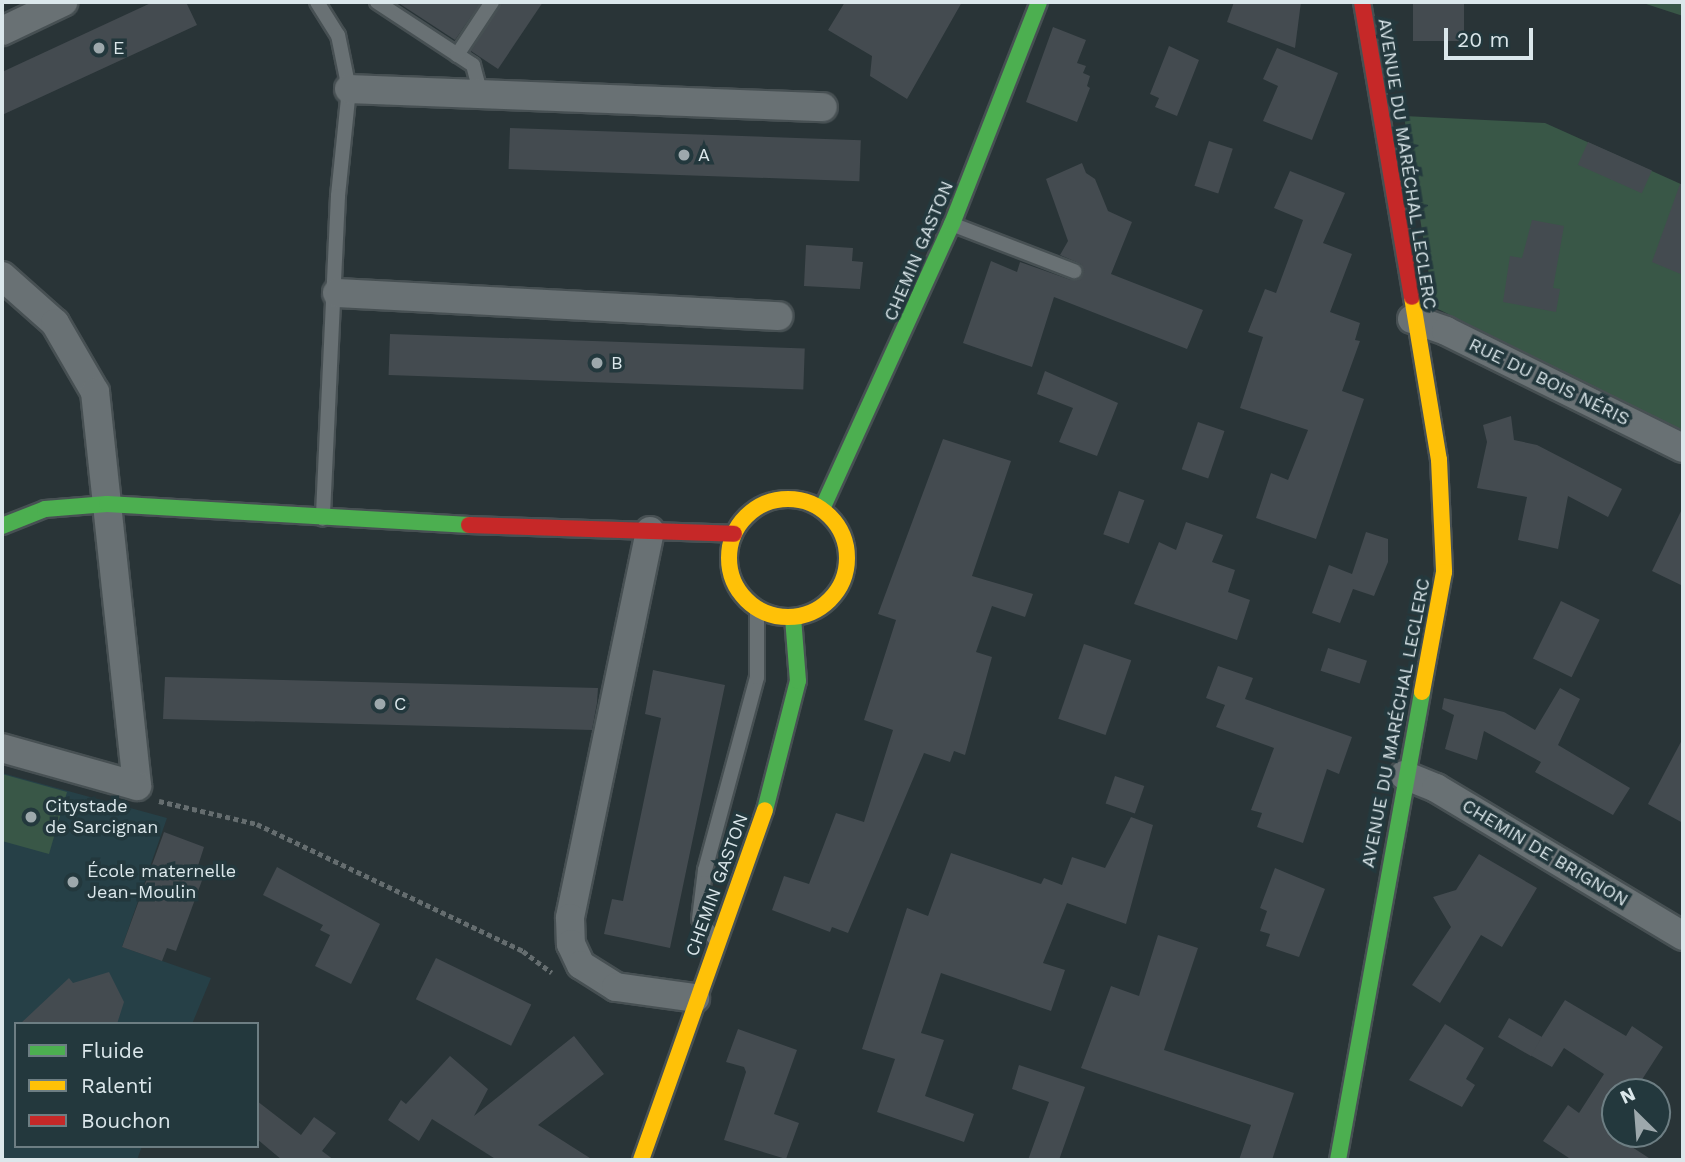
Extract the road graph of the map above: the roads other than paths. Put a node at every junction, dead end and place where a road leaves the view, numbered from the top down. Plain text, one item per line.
1 (63, 2) edge
2 (317, 2) edge
3 (492, 2) edge
4 (1362, 2) edge
5 (1037, 3) edge
6 (385, 4) edge
7 (2, 31) edge
8 (457, 55) junction
9 (349, 89) junction
10 (481, 94) junction
11 (823, 107) dead end
12 (952, 224) junction
13 (1074, 271) dead end
14 (2, 276) edge
15 (337, 293) junction
16 (778, 316) dead end
17 (1412, 319) junction
18 (1683, 448) edge
19 (107, 504) junction
20 (822, 509) junction
21 (323, 520) junction
22 (2, 526) edge
23 (650, 531) junction
24 (734, 534) junction
25 (757, 609) junction
26 (793, 618) junction
27 (2, 748) edge
28 (1404, 775) junction
29 (1683, 936) edge
30 (718, 944) junction
31 (695, 998) junction
32 (641, 1160) edge
33 (1338, 1160) edge

1 - 7 street
2 - 9 lane
3 - 8 lane
4 - 17 street, AVENUE DU MARÉCHAL LECLERC
5 - 12 street, CHEMIN GASTON
6 - 8 lane
8 - 10 lane
9 - 10 street
9 - 15 lane
10 - 11 street
12 - 13 lane
12 - 20 street, CHEMIN GASTON
14 - 19 street
15 - 16 street
15 - 21 lane
17 - 18 street, RUE DU BOIS NÉRIS
17 - 28 street, AVENUE DU MARÉCHAL LECLERC
19 - 21 street
19 - 22 street
19 - 27 street
20 - 24 street
20 - 26 street
21 - 23 street
23 - 24 street
23 - 31 street
24 - 25 street
25 - 26 street
25 - 30 lane
26 - 30 street, CHEMIN GASTON
28 - 29 street, CHEMIN DE BRIGNON
28 - 33 street, AVENUE DU MARÉCHAL LECLERC
30 - 31 street, CHEMIN GASTON
31 - 32 street, CHEMIN GASTON

